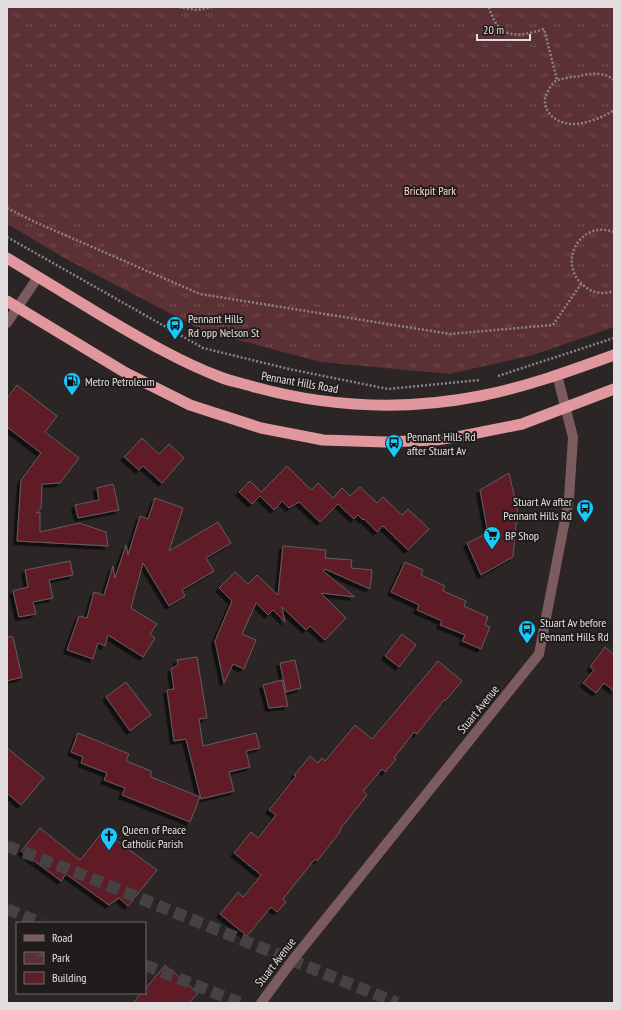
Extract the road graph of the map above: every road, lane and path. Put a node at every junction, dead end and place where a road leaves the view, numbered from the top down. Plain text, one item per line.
1 (179, 7) edge
2 (212, 7) edge
3 (489, 7) edge
4 (557, 80) junction
5 (614, 80) edge
6 (614, 110) edge
7 (7, 208) edge
8 (614, 232) edge
9 (7, 237) edge
10 (7, 258) edge
11 (38, 277) junction
12 (581, 284) junction
13 (614, 291) edge
14 (7, 301) edge
15 (18, 308) junction
16 (7, 323) edge
17 (614, 338) edge
18 (614, 356) edge
19 (558, 375) junction
20 (495, 377) dead end
21 (480, 380) dead end
22 (614, 389) edge
23 (566, 408) junction
24 (261, 1003) edge

1 - 2 path
3 - 4 path
4 - 5 path
4 - 6 path
7 - 12 path
8 - 12 path
9 - 21 path
10 - 11 highway, Pennant Hills Road
11 - 15 street
11 - 19 highway, Pennant Hills Road
12 - 13 path
14 - 15 highway
15 - 16 street
15 - 23 highway
17 - 20 path
18 - 19 highway, Pennant Hills Road
19 - 23 street, Stuart Avenue
22 - 23 highway
23 - 24 street, Stuart Avenue

